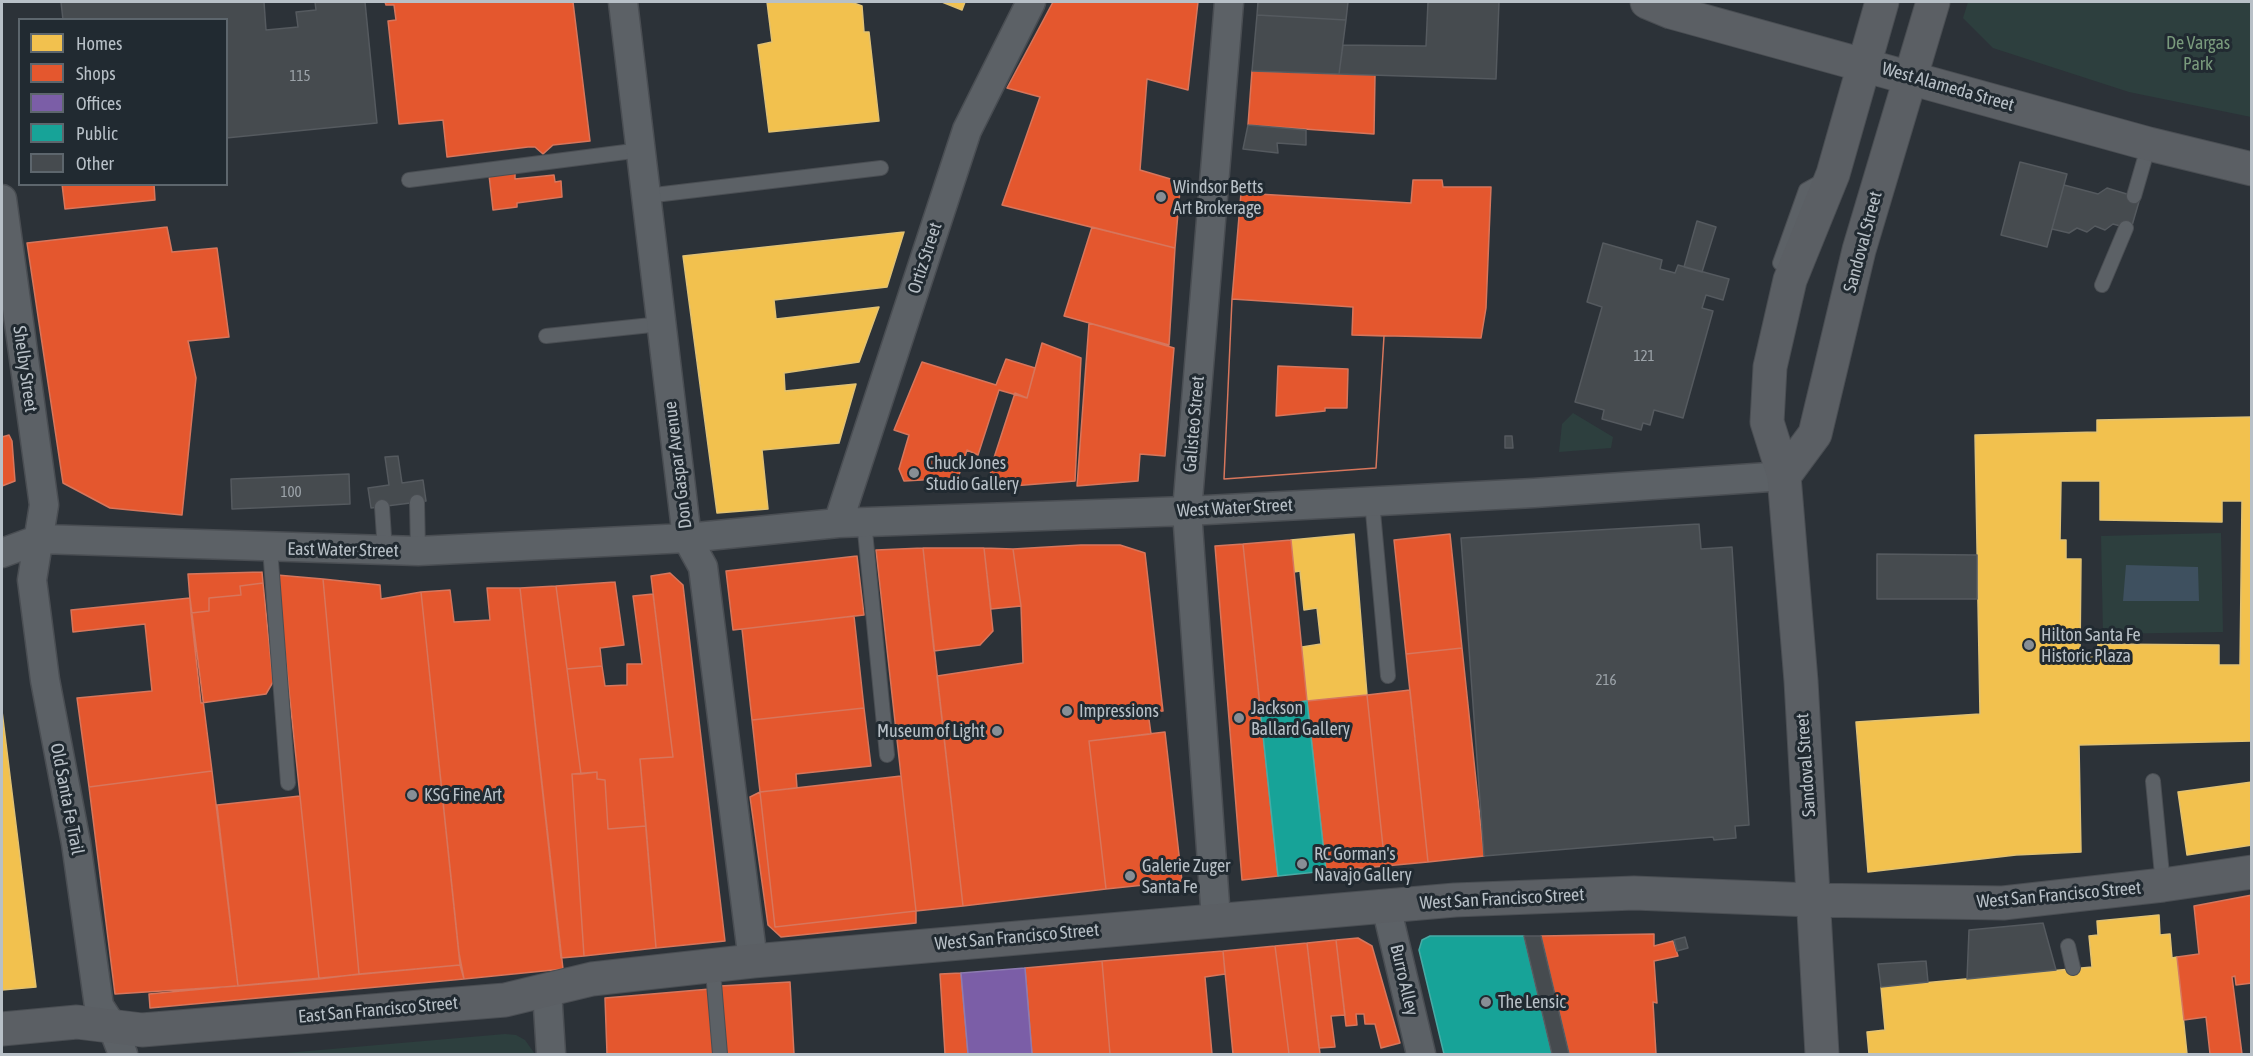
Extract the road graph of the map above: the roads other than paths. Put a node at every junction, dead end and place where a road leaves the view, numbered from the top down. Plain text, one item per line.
1 (623, 2) edge
2 (1031, 2) edge
3 (1229, 2) edge
4 (1647, 2) edge
5 (1882, 2) edge
6 (1932, 7) edge
7 (1864, 64) junction
8 (1910, 76) junction
9 (2149, 144) junction
10 (640, 150) junction
11 (880, 168) dead end
12 (2252, 168) edge
13 (1833, 174) junction
14 (409, 180) dead end
15 (646, 196) junction
16 (2134, 196) dead end
17 (2, 199) edge
18 (2126, 228) dead end
19 (1776, 274) dead end
20 (2102, 285) dead end
21 (661, 324) junction
22 (546, 336) dead end
23 (1784, 476) junction
24 (1372, 501) junction
25 (417, 502) dead end
26 (382, 507) dead end
27 (1187, 511) junction
28 (851, 522) junction
29 (687, 538) junction
30 (40, 539) junction
31 (270, 548) junction
32 (385, 551) junction
33 (418, 551) junction
34 (2, 553) edge
35 (1388, 676) dead end
36 (887, 755) dead end
37 (2153, 781) dead end
38 (288, 783) dead end
39 (2252, 872) edge
40 (2163, 885) junction
41 (1812, 900) junction
42 (1386, 906) junction
43 (1216, 919) junction
44 (2068, 946) dead end
45 (753, 961) junction
46 (2073, 968) dead end
47 (714, 983) dead end
48 (547, 991) junction
49 (2, 1029) edge
50 (118, 1040) edge
51 (551, 1054) edge
52 (720, 1054) edge
53 (1421, 1054) edge
54 (1822, 1054) edge

1 - 10 street, Don Gaspar Avenue
2 - 28 street, Ortiz Street
3 - 27 street, Galisteo Street
4 - 7 street, West Alameda Street
5 - 7 street, Sandoval Street
6 - 8 street, Sandoval Street
7 - 8 street, West Alameda Street
7 - 13 street, Sandoval Street
8 - 9 street, West Alameda Street
8 - 23 street, Sandoval Street
9 - 12 street, West Alameda Street
9 - 16 lane
10 - 14 lane
10 - 15 street, Don Gaspar Avenue
11 - 15 lane
13 - 19 lane
13 - 23 street, Sandoval Street
15 - 21 street, Don Gaspar Avenue
17 - 30 street, Shelby Street
18 - 20 lane
21 - 22 lane
21 - 29 street, Don Gaspar Avenue
23 - 24 street, West Water Street
23 - 41 street, Sandoval Street
24 - 27 street, West Water Street
24 - 35 lane
25 - 33 lane
26 - 32 lane
27 - 28 street, West Water Street
27 - 43 street, Galisteo Street
28 - 29 street, West Water Street
28 - 36 lane
29 - 33 street, East Water Street
29 - 45 street, Don Gaspar Avenue
30 - 31 street, East Water Street
30 - 34 street, East Water Street
30 - 50 street, Old Santa Fe Trail
31 - 32 street, East Water Street
31 - 38 lane
32 - 33 street, East Water Street
37 - 40 lane
39 - 40 street, West San Francisco Street
40 - 41 street, West San Francisco Street
41 - 42 street, West San Francisco Street
41 - 54 street, Sandoval Street
42 - 43 street, West San Francisco Street
42 - 53 street, Burro Alley
43 - 45 street, West San Francisco Street
44 - 46 lane
45 - 48 street, East San Francisco Street
47 - 52 lane
48 - 50 street, East San Francisco Street
48 - 51 street
49 - 50 street, East San Francisco Street

